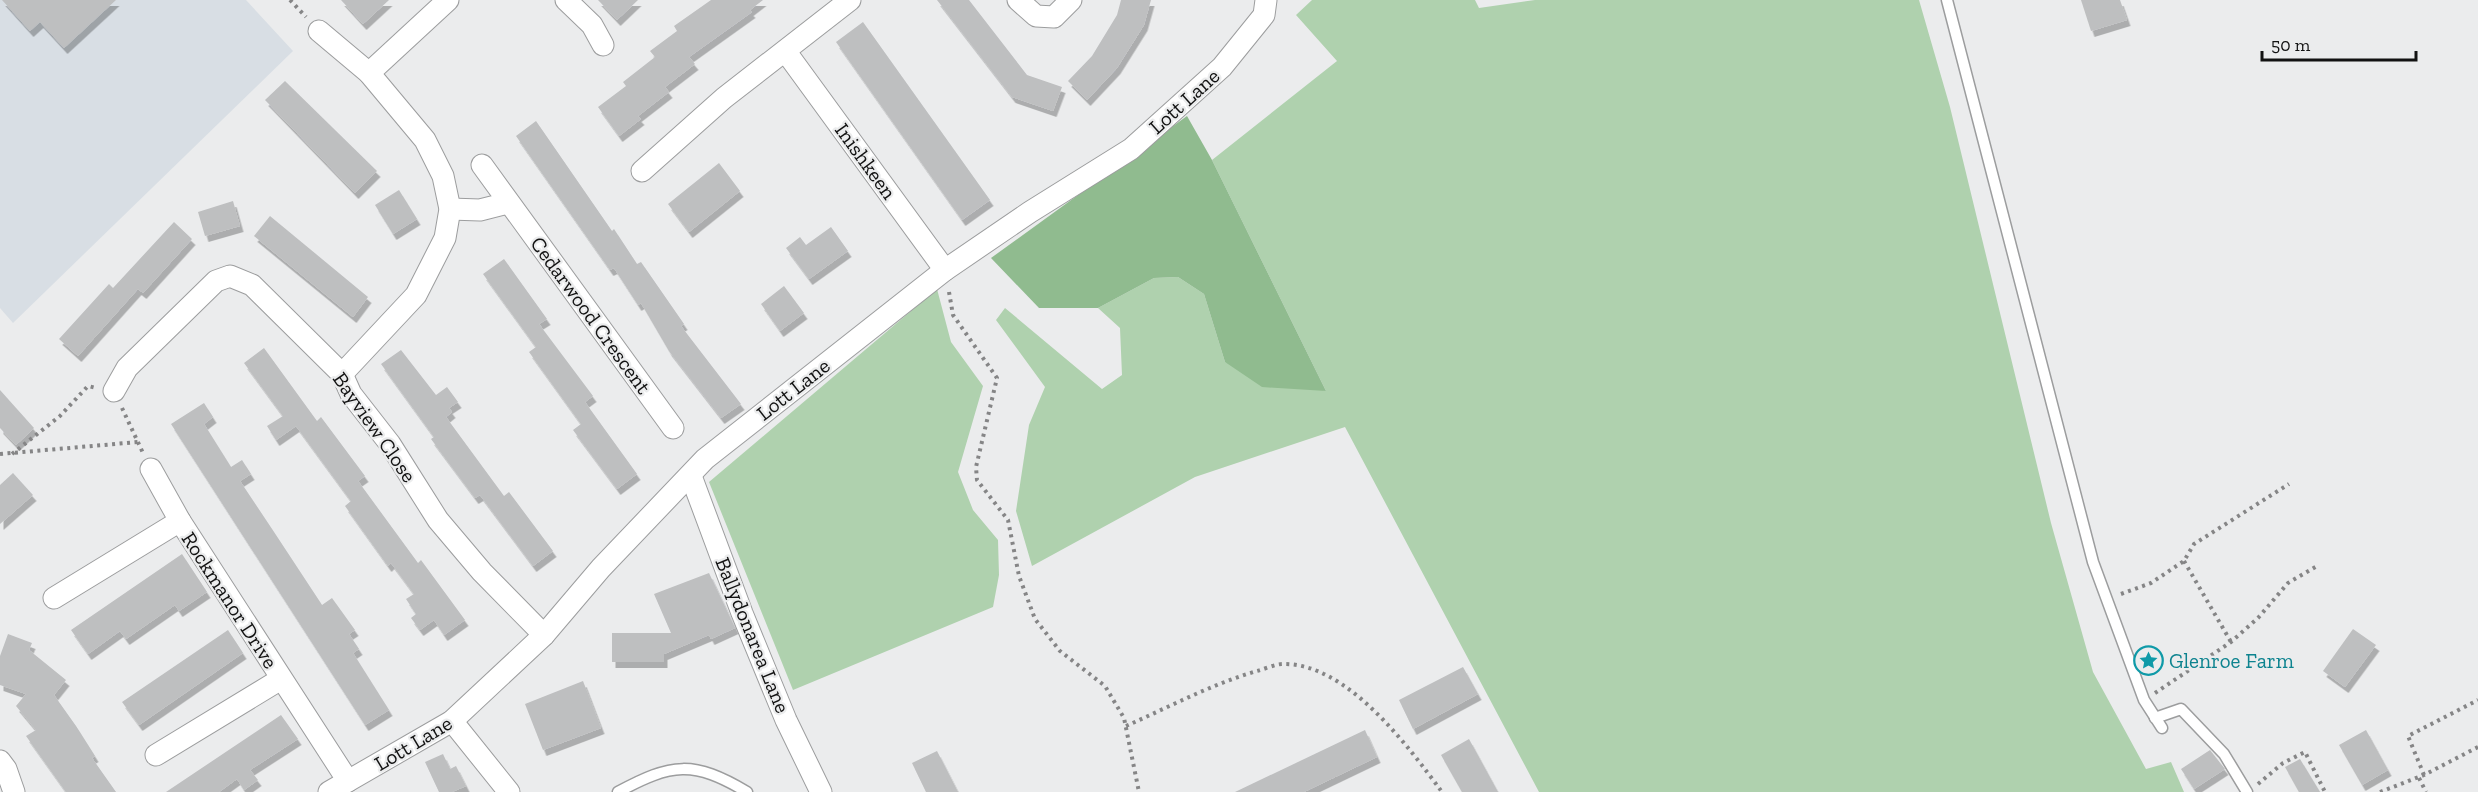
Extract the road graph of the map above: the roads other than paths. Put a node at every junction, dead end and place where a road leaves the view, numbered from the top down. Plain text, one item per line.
1 (448, 0) edge
2 (566, 0) edge
3 (850, 0) edge
4 (1018, 0) edge
5 (1071, 0) edge
6 (1266, 0) edge
7 (1947, 0) edge
8 (319, 31) dead end
9 (603, 45) dead end
10 (786, 52) junction
11 (369, 73) junction
12 (482, 165) dead end
13 (642, 171) dead end
14 (508, 203) junction
15 (450, 209) junction
16 (945, 270) junction
17 (342, 374) junction
18 (114, 391) road end
19 (673, 428) dead end
20 (151, 469) road end
21 (691, 476) junction
22 (180, 521) junction
23 (54, 598) dead end
24 (544, 635) junction
25 (282, 679) junction
26 (2155, 718) junction
27 (452, 722) junction
28 (2162, 728) dead end
29 (156, 755) dead end
30 (0, 760) edge
31 (348, 781) junction
32 (2251, 789) edge
33 (14, 792) edge
34 (329, 792) edge
35 (509, 792) edge
36 (618, 792) edge
37 (747, 792) edge
38 (821, 792) edge

1 - 11 street
2 - 9 street
3 - 10 street
4 - 5 street
6 - 16 street, Lott Lane
7 - 26 lane
8 - 11 street
10 - 13 street
10 - 16 street, Inishkeen
11 - 15 street
12 - 14 street, Cedarwood Crescent
14 - 15 street
14 - 19 street, Cedarwood Crescent
15 - 17 street
16 - 21 street, Lott Lane
17 - 18 street, Bayview Close
17 - 24 street, Bayview Close
20 - 22 street, Rockmanor Drive
21 - 24 street, Lott Lane
21 - 38 street, Ballydonarea Lane
22 - 23 street, Rockmanor Drive
22 - 25 street, Rockmanor Drive
24 - 27 street, Lott Lane
25 - 29 street, Rockmanor Drive
25 - 31 street, Rockmanor Drive
26 - 28 lane
26 - 32 lane
27 - 31 street, Lott Lane
27 - 35 street
30 - 33 street
31 - 34 street, Lott Lane
36 - 37 lane

